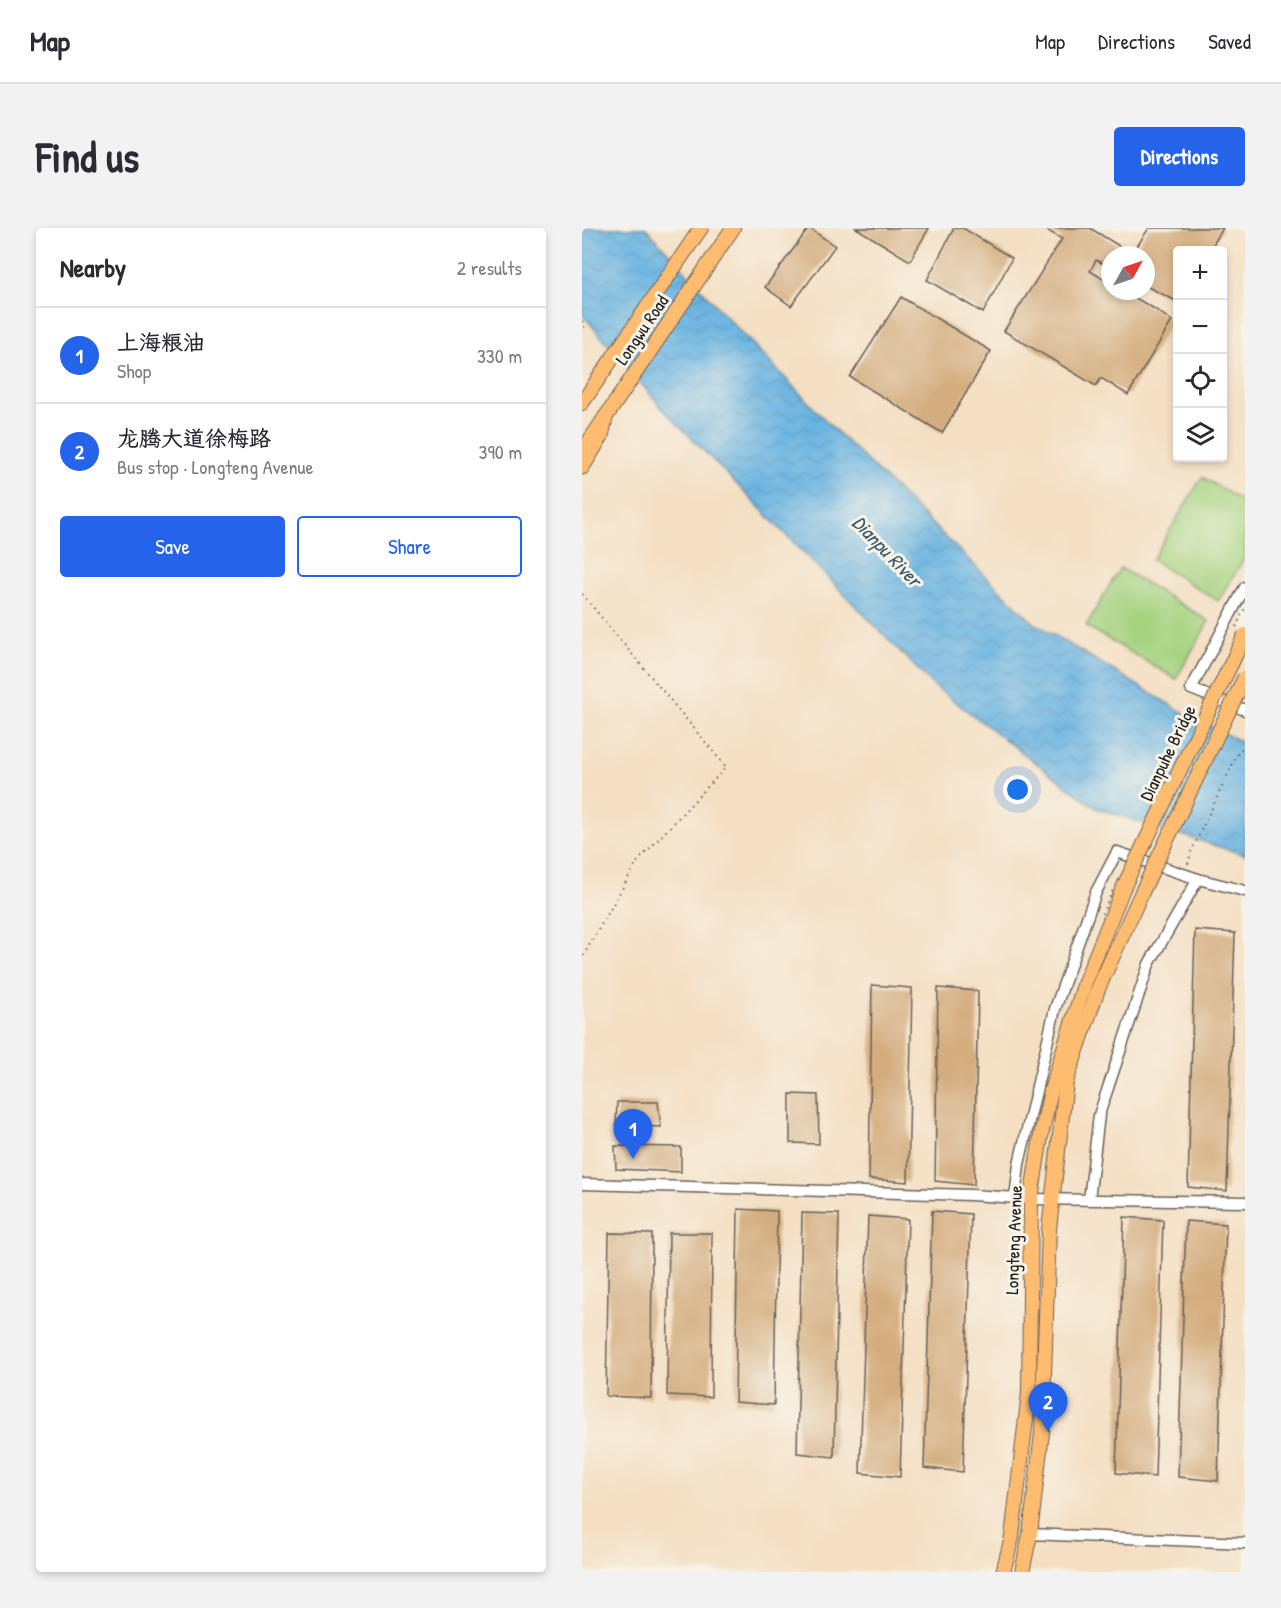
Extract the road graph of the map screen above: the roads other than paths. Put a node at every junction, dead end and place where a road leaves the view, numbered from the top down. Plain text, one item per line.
1 (700, 228) edge
2 (733, 228) edge
3 (582, 403) edge
4 (605, 418) junction
5 (582, 452) edge
6 (582, 467) edge
7 (1245, 587) edge
8 (1245, 635) edge
9 (1245, 677) edge
10 (1245, 710) edge
11 (1198, 879) junction
12 (1124, 886) joint
13 (1245, 891) edge
14 (1141, 894) joint
15 (582, 1184) edge
16 (1015, 1198) junction
17 (1031, 1199) junction
18 (1052, 1199) junction
19 (1089, 1200) junction
20 (1245, 1202) edge
21 (1030, 1534) junction
22 (1245, 1543) edge
23 (1003, 1572) edge
24 (1022, 1572) edge

1 - 3 main road, Longwu Road
2 - 4 main road, Longwu Road
4 - 5 main road, Longwu Road
4 - 6 highway
7 - 10 street
8 - 12 main road, Dianpuhe Bridge, bridge
9 - 14 main road, Dianpuhe Bridge, bridge
11 - 13 street
11 - 16 street
11 - 19 street
12 - 17 main road, Longteng Avenue
14 - 18 main road, Longteng Avenue
15 - 16 street
16 - 17 street
17 - 18 street
17 - 23 main road, Longteng Avenue
18 - 19 street
18 - 21 main road, Longteng Avenue
19 - 20 street
21 - 22 street
21 - 24 main road, Longteng Avenue

